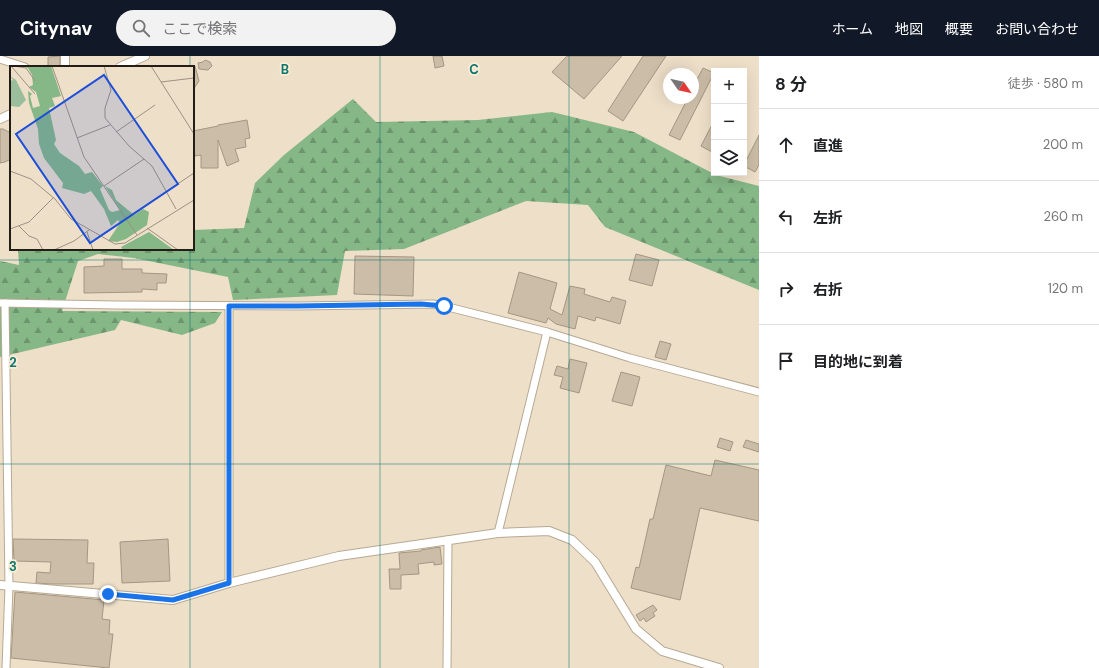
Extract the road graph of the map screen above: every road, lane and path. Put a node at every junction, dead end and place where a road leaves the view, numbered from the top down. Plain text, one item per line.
1 (65, 56) edge
2 (145, 56) edge
3 (0, 59) edge
4 (22, 66) edge
5 (66, 66) edge
6 (122, 66) edge
7 (10, 115) edge
8 (0, 120) edge
9 (2, 303) edge
10 (229, 306) junction
11 (547, 332) junction
12 (759, 392) edge
13 (498, 533) junction
14 (448, 540) junction
15 (229, 583) junction
16 (0, 586) edge
17 (9, 586) junction
18 (6, 668) edge
19 (447, 668) edge
20 (719, 668) edge

1 - 5 street
2 - 6 street
3 - 4 street
7 - 8 street
9 - 10 street
9 - 17 street
10 - 11 street
10 - 15 street
11 - 12 street
11 - 13 street
13 - 14 street
13 - 20 street
14 - 15 street
14 - 19 street
15 - 17 street
16 - 17 street
17 - 18 street

